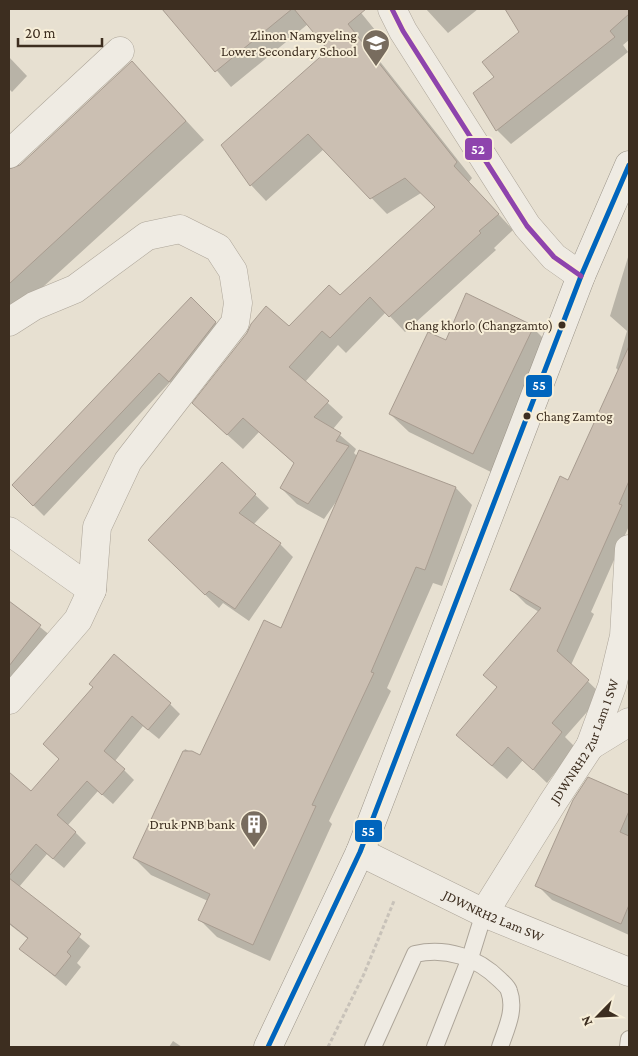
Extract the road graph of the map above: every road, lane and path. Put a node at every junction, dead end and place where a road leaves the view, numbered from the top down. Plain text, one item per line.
1 (392, 9) edge
2 (120, 51) dead end
3 (12, 143) edge
4 (629, 165) edge
5 (581, 276) junction
6 (9, 322) edge
7 (9, 531) edge
8 (629, 549) edge
9 (92, 590) junction
10 (9, 700) edge
11 (629, 722) edge
12 (590, 746) junction
13 (360, 852) junction
14 (394, 900) dead end
15 (484, 914) junction
16 (470, 958) junction
17 (629, 972) edge
18 (629, 1039) edge
19 (268, 1047) edge
20 (328, 1047) edge
21 (373, 1047) edge
22 (435, 1047) edge
23 (500, 1047) edge
24 (628, 1047) edge

1 - 5 street
2 - 3 street
4 - 5 street
5 - 13 street
6 - 9 street
7 - 9 street
8 - 12 street, JDWNRH2 Zur Lam 1 SW
9 - 10 street
11 - 12 street
12 - 15 street, JDWNRH2 Zur Lam 1 SW
13 - 15 street, JDWNRH2 Lam SW
13 - 19 street
14 - 20 path
15 - 16 lane
15 - 17 street, JDWNRH2 Lam SW
16 - 21 lane
16 - 22 lane
16 - 23 lane
18 - 24 lane

